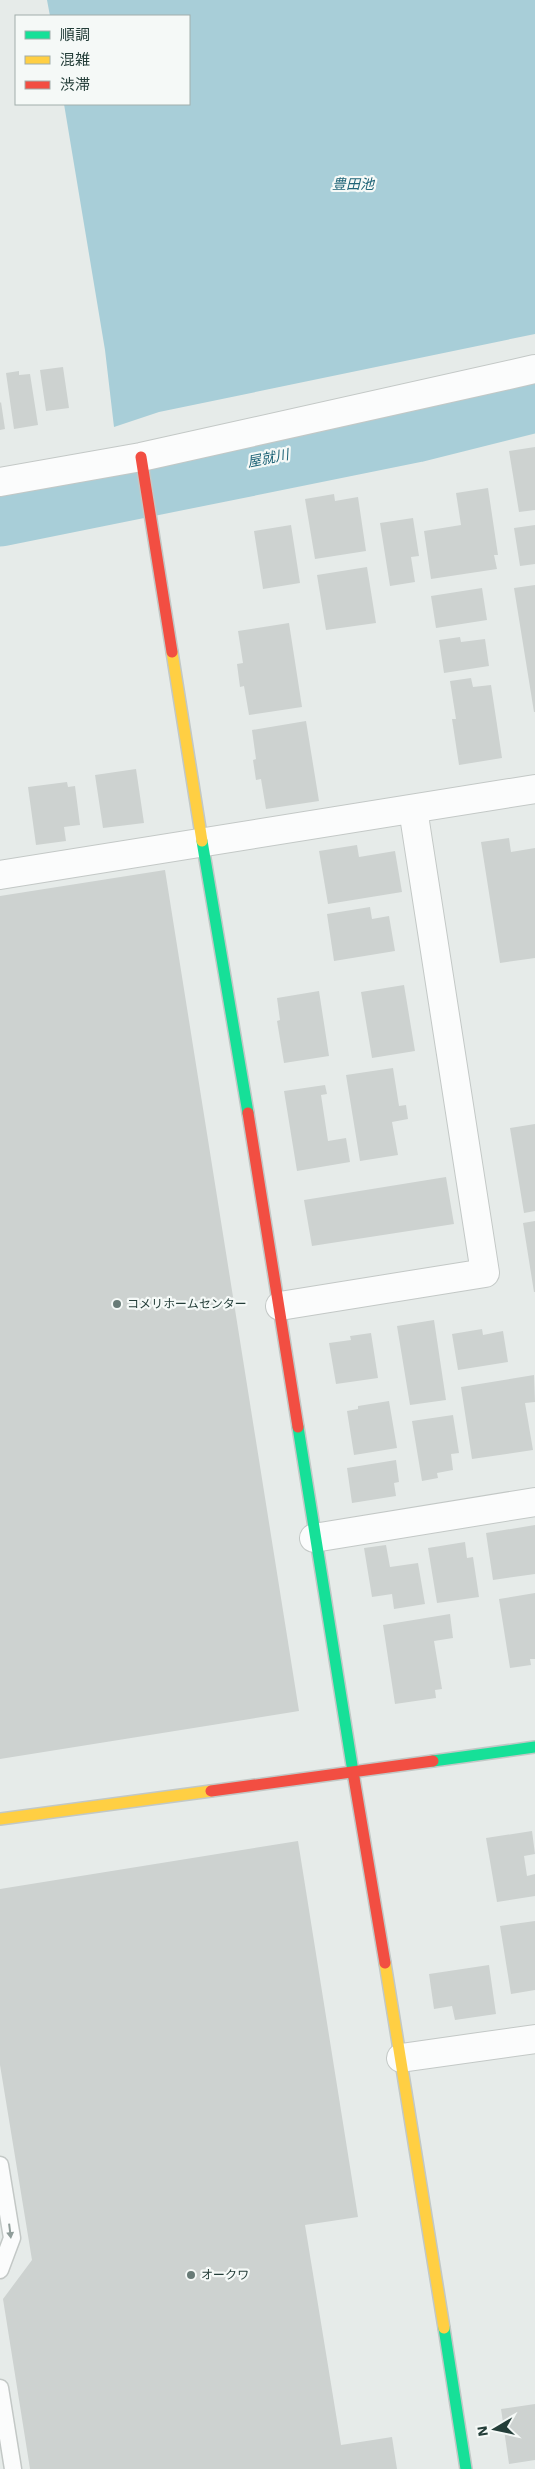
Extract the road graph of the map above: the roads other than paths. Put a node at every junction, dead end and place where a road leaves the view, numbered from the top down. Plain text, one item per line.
1 (535, 369) edge
2 (141, 457) junction
3 (0, 482) edge
4 (535, 789) edge
5 (413, 809) junction
6 (202, 842) junction
7 (0, 875) edge
8 (280, 1306) junction
9 (535, 1502) edge
10 (314, 1538) junction
11 (535, 1747) edge
12 (354, 1773) junction
13 (0, 1819) edge
14 (535, 2039) edge
15 (401, 2058) junction
16 (0, 2165) edge
17 (0, 2270) edge
18 (0, 2388) edge
19 (13, 2469) edge
20 (466, 2469) edge

1 - 2 street
2 - 3 street
2 - 6 street
4 - 5 street
5 - 6 street
5 - 8 street
6 - 7 street
6 - 8 street
8 - 10 street
9 - 10 street
10 - 12 street
11 - 12 street
12 - 13 street
12 - 15 street
14 - 15 street
15 - 20 street
16 -> 17 lane
18 - 19 lane

